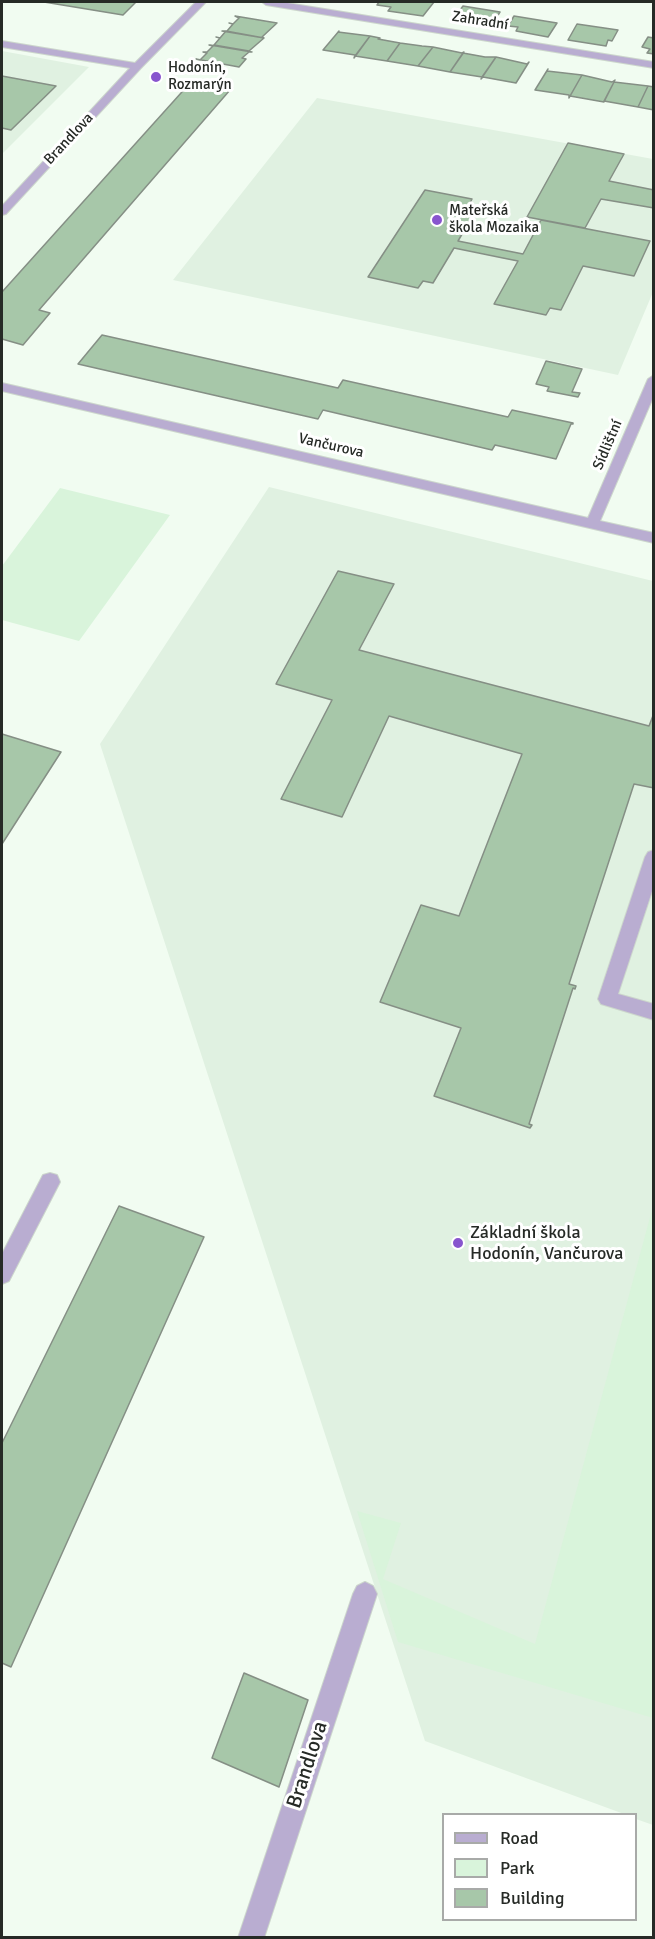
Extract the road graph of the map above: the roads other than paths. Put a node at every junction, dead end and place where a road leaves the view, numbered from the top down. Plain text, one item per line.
1 (201, 2) edge
2 (266, 2) edge
3 (2, 44) edge
4 (654, 65) edge
5 (137, 66) junction
6 (2, 212) edge
7 (654, 379) edge
8 (2, 387) edge
9 (592, 524) junction
10 (654, 538) edge
11 (654, 856) edge
12 (654, 1012) edge
13 (50, 1182) dead end
14 (2, 1274) edge
15 (365, 1594) dead end
16 (251, 1938) edge

1 - 5 street, Brandlova
2 - 4 street, Zahradní
3 - 5 street
5 - 6 street, Brandlova
7 - 9 street, Sídlištní
8 - 9 street, Vančurova
9 - 10 street, Vančurova
11 - 12 street
13 - 14 street
15 - 16 street, Brandlova

